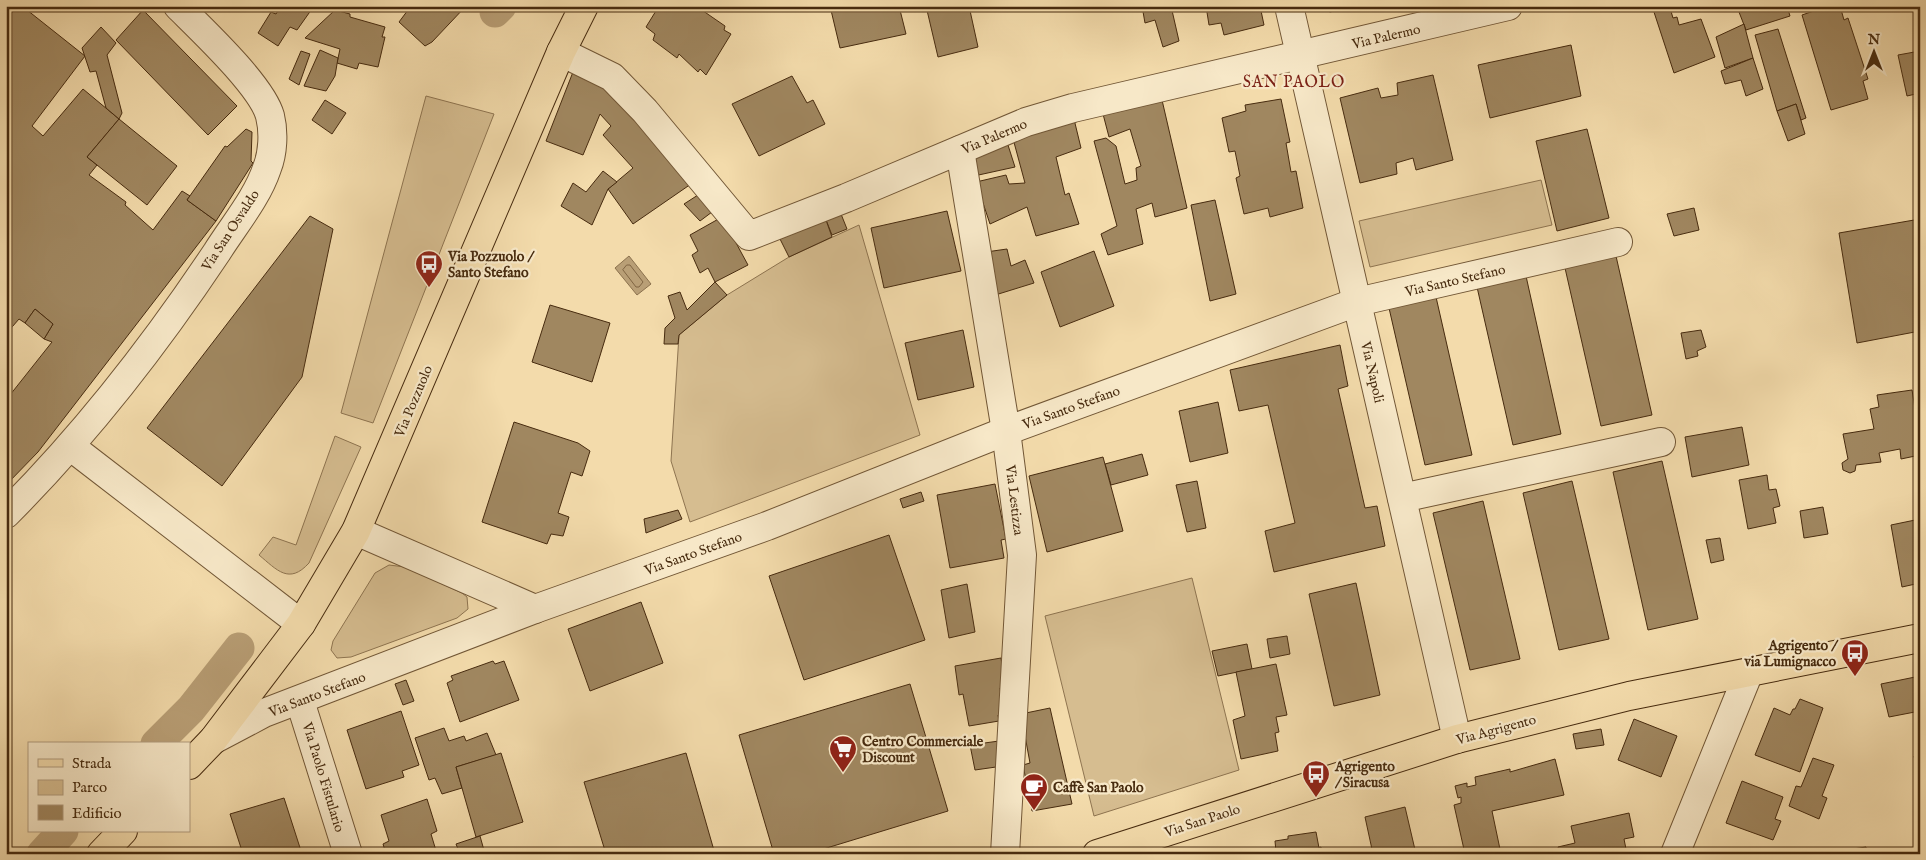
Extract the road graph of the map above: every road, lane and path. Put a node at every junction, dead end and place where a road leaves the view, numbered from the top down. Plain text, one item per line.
1 (178, 6) edge
2 (584, 6) edge
3 (1289, 6) edge
4 (1508, 6) edge
5 (561, 52) junction
6 (1301, 56) junction
7 (960, 150) junction
8 (1618, 242) dead end
9 (1357, 302) junction
10 (1006, 431) junction
11 (1661, 442) dead end
12 (70, 446) junction
13 (1402, 498) junction
14 (6, 514) edge
15 (356, 531) junction
16 (535, 609) junction
17 (301, 624) junction
18 (1920, 638) edge
19 (1749, 672) junction
20 (300, 701) junction
21 (1457, 739) junction
22 (213, 740) junction
23 (190, 764) edge
24 (1249, 805) joint
25 (122, 832) edge
26 (101, 854) edge
27 (348, 854) edge
28 (1005, 854) edge
29 (1097, 854) edge
30 (1675, 854) edge

1 - 12 street, Via San Osvaldo
2 - 5 main road, Via Pozzuolo
3 - 6 street, Via Napoli
4 - 6 street, Via Palermo
5 - 7 street, Via Palermo
5 - 15 main road, Via Pozzuolo
6 - 7 street, Via Palermo
6 - 9 street, Via Napoli
7 - 10 street, Via Lestizza
8 - 9 street, Via Santo Stefano
9 - 10 street, Via Santo Stefano
9 - 13 street, Via Napoli
10 - 16 street, Via Santo Stefano
10 - 28 street, Via Lestizza
11 - 13 street
12 - 14 street, Via San Osvaldo
12 - 17 street
13 - 21 street, Via Napoli
15 - 16 street
15 - 17 main road, Via Pozzuolo
16 - 20 street, Via Santo Stefano
17 - 22 main road, Via Pozzuolo
18 - 19 main road, Via Agrigento
19 - 21 main road, Via Agrigento
19 - 30 street
20 - 22 street, Via Santo Stefano
20 - 27 street, Via Paolo Fistulario
21 - 24 main road, Via Agrigento
22 - 23 main road, Via Pozzuolo
24 - 29 main road, Via San Paolo
25 - 26 main road

